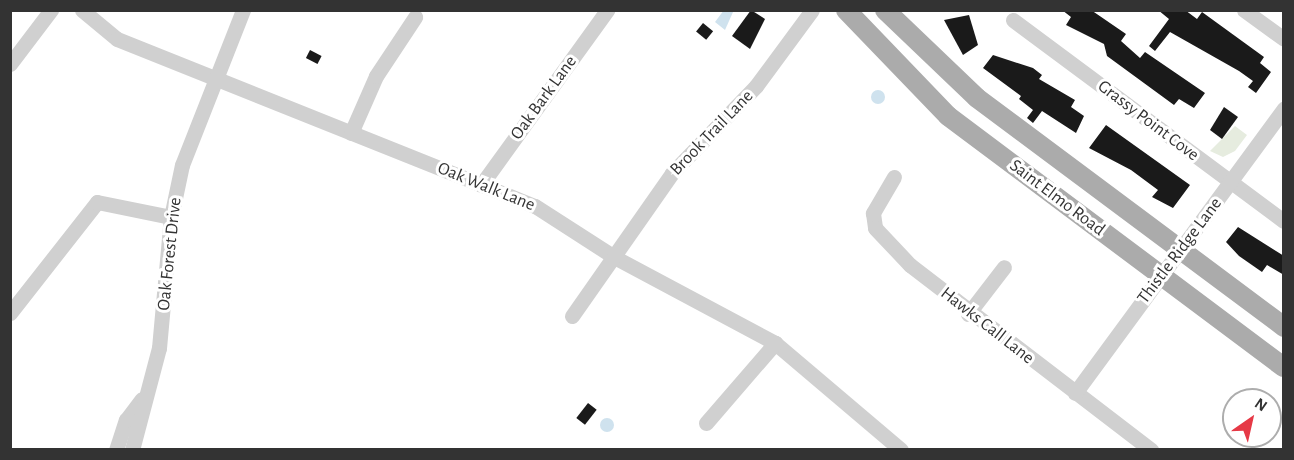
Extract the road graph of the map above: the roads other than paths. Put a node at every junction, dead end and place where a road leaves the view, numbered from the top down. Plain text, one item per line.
1 (51, 10) edge
2 (82, 10) edge
3 (243, 10) edge
4 (607, 10) edge
5 (812, 10) edge
6 (846, 10) edge
7 (885, 10) edge
8 (1244, 10) edge
9 (416, 17) dead end
10 (1013, 20) dead end
11 (1284, 39) edge
12 (10, 64) edge
13 (216, 81) junction
14 (1284, 109) edge
15 (351, 133) junction
16 (894, 177) dead end
17 (1231, 182) junction
18 (481, 185) junction
19 (171, 217) junction
20 (1284, 221) edge
21 (1180, 251) junction
22 (614, 257) junction
23 (1004, 267) dead end
24 (1161, 276) junction
25 (10, 313) edge
26 (969, 314) junction
27 (572, 316) dead end
28 (1284, 327) edge
29 (775, 343) junction
30 (1284, 367) edge
31 (1075, 393) junction
32 (142, 399) junction
33 (706, 423) dead end
34 (881, 444) edge
35 (116, 450) edge
36 (132, 450) edge
37 (901, 450) edge
38 (1151, 450) edge

1 - 12 street
2 - 13 street, Oak Walk Lane
3 - 13 street, Oak Forest Drive
4 - 18 street, Oak Bark Lane
5 - 22 street, Brook Trail Lane
6 - 24 main road, Saint Elmo Road
7 - 21 main road, Saint Elmo Road
8 - 11 street
9 - 15 street
10 - 17 street, Grassy Point Cove
13 - 15 street, Oak Walk Lane
13 - 19 street, Oak Forest Drive
14 - 17 street, Thistle Ridge Lane
15 - 18 street, Oak Walk Lane
16 - 26 street, Hawks Call Lane
17 - 20 street, Grassy Point Cove
17 - 21 street, Thistle Ridge Lane
18 - 22 street, Oak Walk Lane
19 - 25 street
19 - 32 street, Oak Forest Drive
21 - 24 street, Thistle Ridge Lane
21 - 28 main road, Saint Elmo Road
22 - 27 street, Brook Trail Lane
22 - 29 street, Oak Walk Lane
23 - 26 street
24 - 30 main road, Saint Elmo Road
24 - 31 street, Thistle Ridge Lane
26 - 31 street, Hawks Call Lane
29 - 33 street
29 - 34 street, Oak Walk Lane
31 - 38 street, Hawks Call Lane
32 - 35 street, Oak Forest Drive
32 - 36 street, Oak Forest Drive
34 - 37 street, Oak Walk Lane

